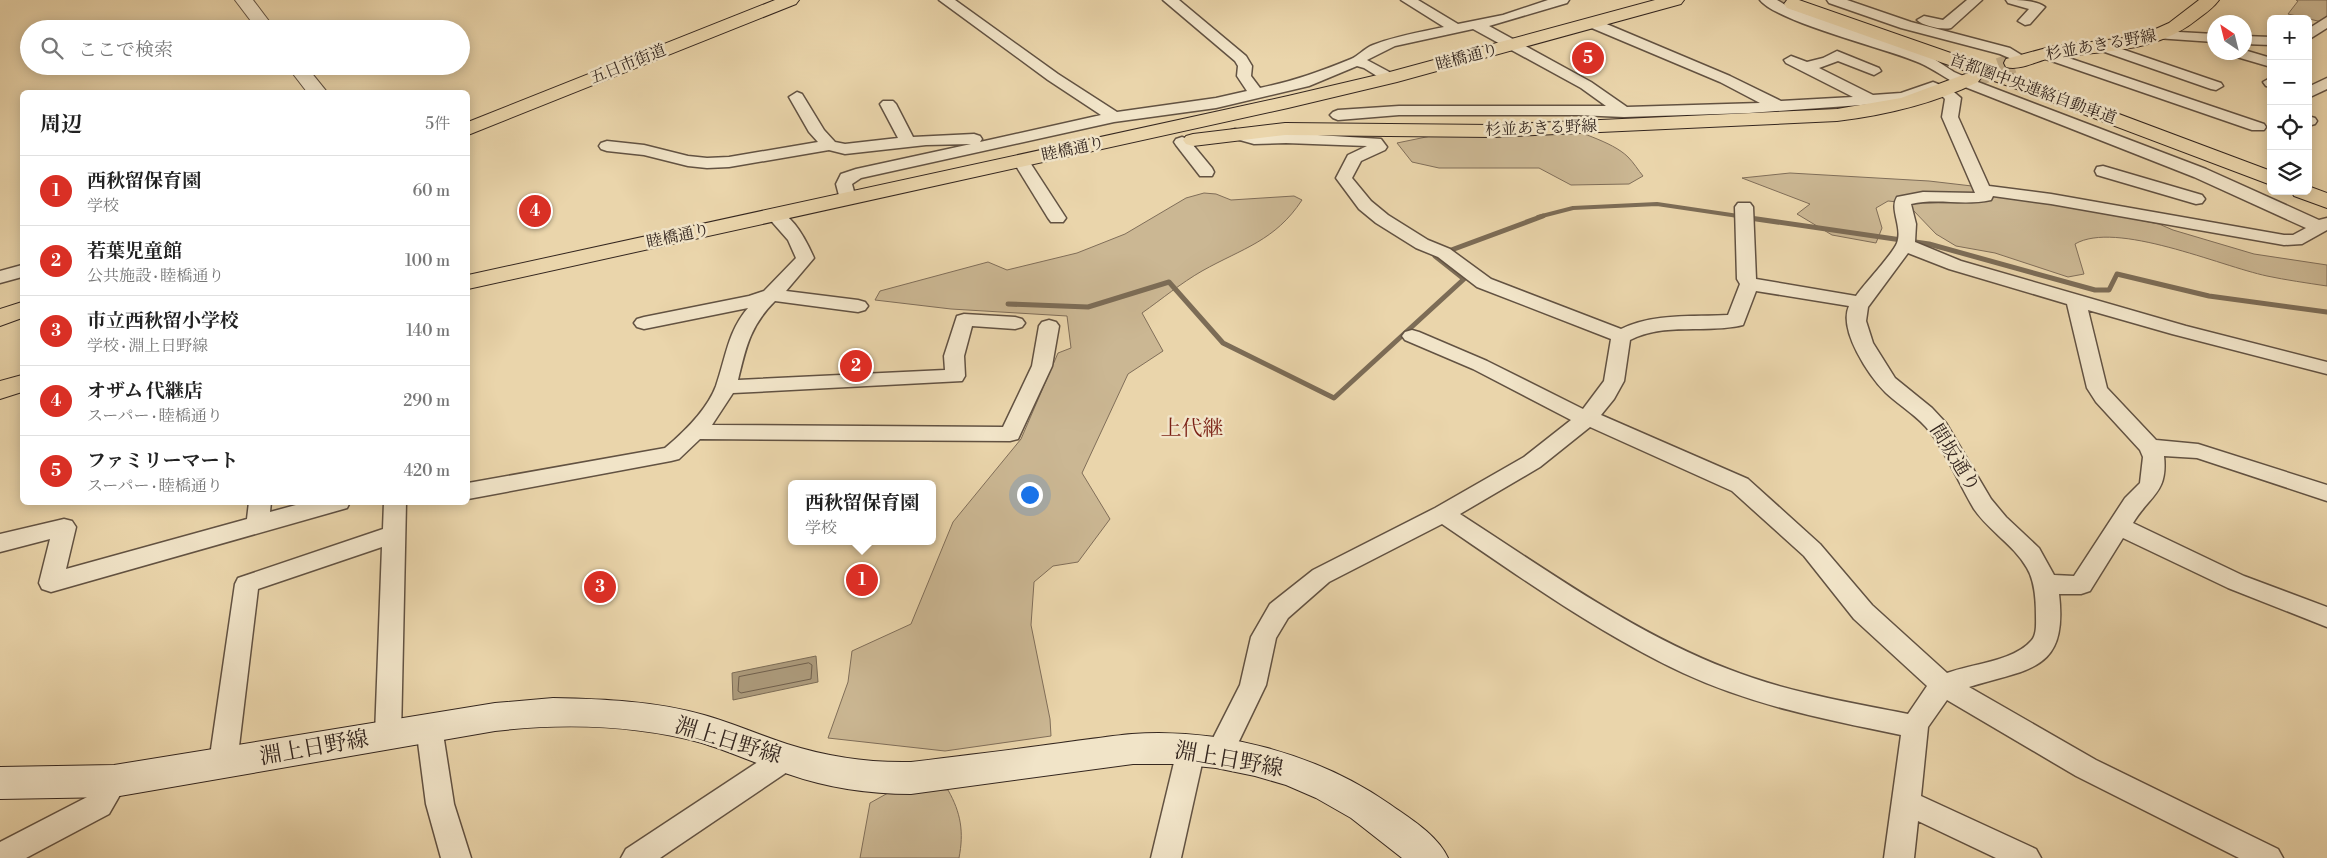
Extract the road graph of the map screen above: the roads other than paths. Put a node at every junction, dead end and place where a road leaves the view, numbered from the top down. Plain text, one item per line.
1 (244, 0) edge
2 (790, 0) edge
3 (946, 0) edge
4 (1170, 0) edge
5 (1408, 0) edge
6 (1562, 0) edge
7 (1675, 0) edge
8 (1767, 0) edge
9 (1834, 0) edge
10 (1852, 0) edge
11 (1975, 0) edge
12 (2012, 0) edge
13 (2210, 0) edge
14 (1802, 2) edge
15 (766, 4) edge
16 (259, 20) edge
17 (2025, 21) dead end
18 (2327, 21) edge
19 (1592, 23) junction
20 (1472, 24) junction
21 (1455, 28) junction
22 (2312, 33) edge
23 (2161, 35) junction
24 (2184, 37) junction
25 (2207, 38) edge
26 (2252, 40) edge
27 (2267, 41) edge
28 (2207, 44) edge
29 (1514, 45) junction
30 (2104, 47) junction
31 (2045, 54) junction
32 (2252, 57) edge
33 (1791, 60) dead end
34 (2017, 61) joint
35 (1357, 62) junction
36 (2267, 62) edge
37 (1806, 67) junction
38 (1874, 71) dead end
39 (303, 75) edge
40 (2312, 75) edge
41 (1390, 78) junction
42 (2327, 81) edge
43 (1957, 82) junction
44 (2216, 86) dead end
45 (315, 90) edge
46 (2312, 92) edge
47 (1256, 94) junction
48 (2312, 96) edge
49 (797, 97) dead end
50 (1869, 99) junction
51 (2327, 102) edge
52 (888, 104) dead end
53 (1778, 106) junction
54 (1624, 112) junction
55 (1338, 115) dead end
56 (1114, 117) junction
57 (2267, 120) edge
58 (470, 128) edge
59 (1235, 134) junction
60 (1015, 139) junction
61 (908, 142) junction
62 (1106, 142) junction
63 (1182, 142) junction
64 (607, 146) dead end
65 (829, 146) junction
66 (1021, 161) junction
67 (2267, 162) edge
68 (2103, 171) dead end
69 (1206, 172) dead end
70 (2267, 177) edge
71 (2312, 181) edge
72 (2221, 182) junction
73 (1983, 190) junction
74 (2312, 193) edge
75 (2327, 195) edge
76 (847, 199) junction
77 (2196, 199) junction
78 (2176, 211) dead end
79 (1744, 213) dead end
80 (775, 215) junction
81 (1057, 218) dead end
82 (2323, 225) edge
83 (1905, 245) junction
84 (20, 272) edge
85 (0, 277) edge
86 (470, 282) edge
87 (1749, 284) junction
88 (771, 295) junction
89 (2076, 300) junction
90 (1860, 302) junction
91 (858, 306) dead end
92 (20, 309) edge
93 (0, 318) edge
94 (644, 322) dead end
95 (1015, 323) dead end
96 (1049, 326) dead end
97 (1412, 336) dead end
98 (1622, 336) junction
99 (2327, 368) edge
100 (20, 385) edge
101 (726, 387) junction
102 (0, 390) edge
103 (1586, 418) junction
104 (692, 432) junction
105 (2150, 447) junction
106 (470, 491) edge
107 (2327, 492) edge
108 (317, 505) edge
109 (395, 505) edge
110 (259, 513) edge
111 (1444, 514) junction
112 (2119, 526) junction
113 (394, 534) junction
114 (0, 544) edge
115 (2046, 583) junction
116 (2327, 617) edge
117 (1946, 686) junction
118 (429, 727) junction
119 (1915, 727) junction
120 (388, 735) junction
121 (1205, 752) junction
122 (786, 758) junction
123 (223, 763) junction
124 (114, 781) junction
125 (0, 783) edge
126 (1905, 802) junction
127 (0, 857) edge
128 (456, 858) edge
129 (636, 858) edge
130 (1166, 858) edge
131 (1428, 858) edge
132 (1899, 858) edge
133 (2026, 858) edge
134 (2268, 858) edge

1 - 16 main road
2 - 15 main road, 五日市街道
3 - 56 street
4 - 47 street
5 - 21 street
6 - 20 street
7 - 19 main road, 睦橋通り
8 - 43 street
9 - 34 street
10 - 11 street
12 - 17 street
13 - 23 main road, 杉並あきる野線
14 - 67 main road, 首都圏中央連絡自動車道
14 - 70 main road, 首都圏中央連絡自動車道
15 - 58 main road, 五日市街道
18 - 22 street
19 - 29 main road, 睦橋通り
19 - 53 street
20 - 21 street
20 - 29 street
21 - 35 street
23 - 24 street
23 - 30 main road, 杉並あきる野線
24 - 25 street
24 - 28 street
26 - 27 street
29 - 41 main road, 睦橋通り
29 - 54 street
30 - 31 main road, 杉並あきる野線
30 - 44 street
31 - 34 main road, 杉並あきる野線
31 - 57 street
32 - 36 street
33 - 37 street
35 - 41 street
35 - 47 street
37 - 38 street
37 - 50 street
39 - 45 main road
40 - 42 street
41 - 62 main road, 睦橋通り
42 - 46 street
43 - 50 street
43 - 59 main road, 杉並あきる野線
43 - 72 street
43 - 73 street
47 - 56 street
48 - 51 street
49 - 65 street
50 - 53 street
52 - 61 street
53 - 54 street
54 - 55 street
56 - 60 street
59 - 63 main road, 杉並あきる野線
59 - 98 street
60 - 61 street
60 - 76 street
61 - 65 street
62 - 63 main road, 杉並あきる野線
62 - 66 main road, 睦橋通り
63 - 69 street
64 - 65 street
66 - 76 main road, 睦橋通り
66 - 81 street
68 - 77 street
71 - 75 main road
72 - 77 street
72 - 82 street
73 - 82 street
73 - 83 street
74 - 75 main road
76 - 80 main road, 睦橋通り
77 - 78 street
79 - 87 street
80 - 86 main road, 睦橋通り
80 - 88 street
83 - 89 street
83 - 90 street
84 - 85 street
87 - 90 street
87 - 98 street
88 - 91 street
88 - 94 street
88 - 101 street
89 - 99 street
89 - 105 street
90 - 115 street, 間坂通り
92 - 93 main road
95 - 101 street
96 - 104 street
97 - 103 street
98 - 103 street
100 - 102 main road
101 - 104 street
103 - 111 street
103 - 117 street
104 - 106 street
105 - 107 street
105 - 112 street
108 - 110 street
109 - 113 street
110 - 114 street
111 - 119 street
111 - 121 street
112 - 115 street
112 - 116 street
113 - 120 street
113 - 123 street
115 - 117 street, 間坂通り
117 - 119 street, 間坂通り
117 - 134 street
118 - 120 main road, 淵上日野線
118 - 122 main road, 淵上日野線
118 - 128 street
119 - 126 street, 間坂通り
120 - 123 main road, 淵上日野線
121 - 122 main road, 淵上日野線
121 - 130 street
121 - 131 main road, 淵上日野線
122 - 129 street
123 - 124 main road, 淵上日野線
124 - 125 main road, 淵上日野線
124 - 127 street
126 - 132 street, 間坂通り
126 - 133 street

